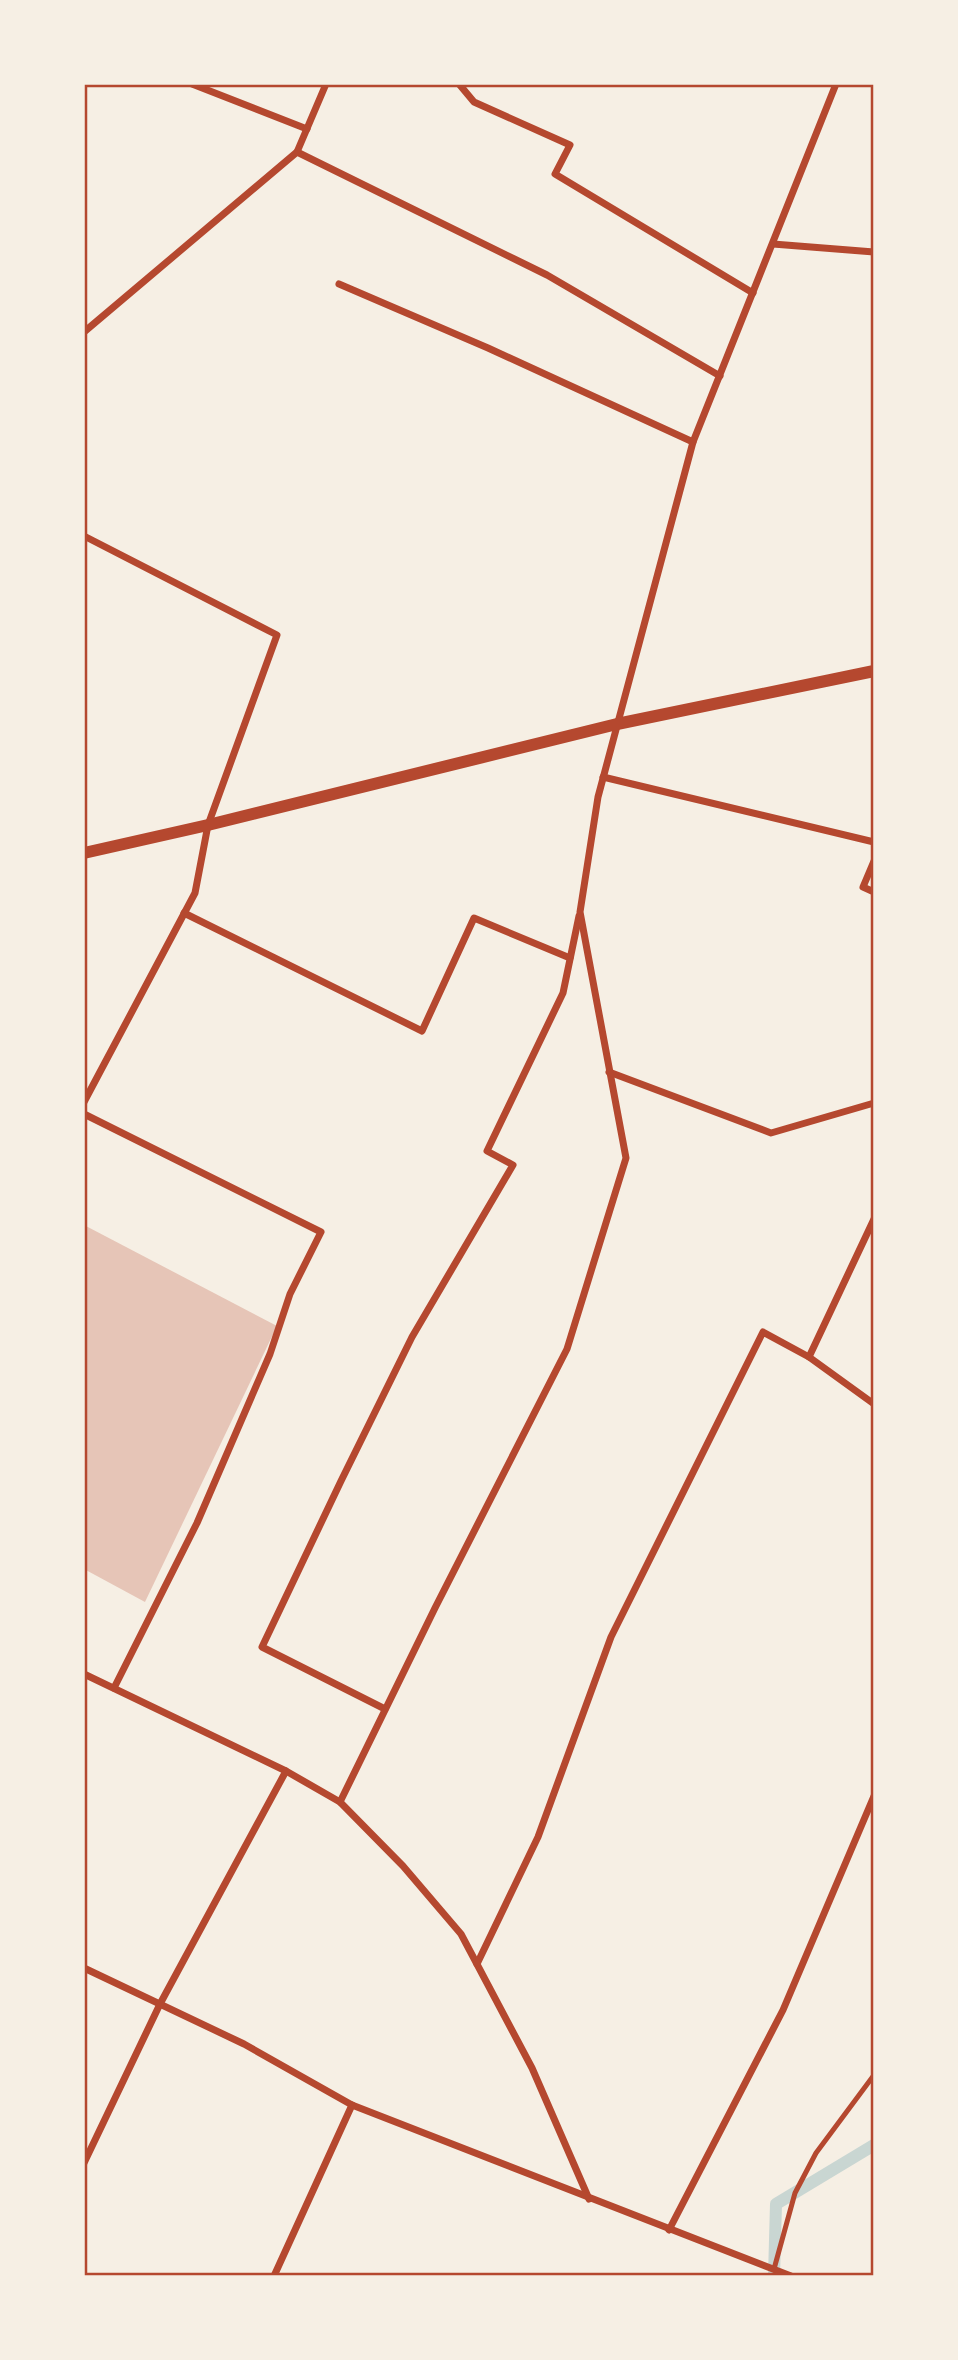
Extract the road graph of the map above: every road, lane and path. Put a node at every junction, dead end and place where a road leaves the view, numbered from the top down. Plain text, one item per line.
1 (192, 84) edge
2 (326, 84) edge
3 (459, 84) edge
4 (836, 84) edge
5 (307, 129) junction
6 (297, 152) junction
7 (773, 244) junction
8 (874, 252) edge
9 (339, 284) dead end
10 (753, 293) junction
11 (84, 332) edge
12 (720, 376) junction
13 (694, 442) junction
14 (84, 536) edge
15 (874, 671) edge
16 (617, 724) junction
17 (603, 777) junction
18 (208, 825) junction
19 (874, 842) edge
20 (84, 853) edge
21 (874, 861) edge
22 (874, 892) edge
23 (580, 912) junction
24 (184, 913) junction
25 (570, 958) junction
26 (609, 1072) junction
27 (84, 1102) edge
28 (874, 1103) edge
29 (84, 1114) edge
30 (874, 1219) edge
31 (809, 1357) junction
32 (874, 1404) edge
33 (84, 1674) edge
34 (114, 1688) junction
35 (385, 1709) junction
36 (286, 1771) junction
37 (874, 1796) edge
38 (341, 1802) junction
39 (477, 1964) junction
40 (84, 1968) edge
41 (160, 2004) junction
42 (874, 2075) edge
43 (352, 2105) junction
44 (84, 2162) edge
45 (590, 2199) junction
46 (669, 2230) junction
47 (774, 2269) junction
48 (274, 2276) edge
49 (790, 2276) edge

1 - 5 street
2 - 5 street
3 - 10 street
4 - 7 street
5 - 6 street
6 - 11 street
6 - 12 street
7 - 8 street
7 - 10 street
9 - 13 street
10 - 12 street
12 - 13 street
13 - 16 street
14 - 18 street
15 - 16 street
16 - 17 street
16 - 18 street
17 - 19 street
17 - 23 street
18 - 20 street
18 - 24 street
21 - 22 street
23 - 25 street
23 - 26 street
24 - 25 street
24 - 27 street
25 - 35 street
26 - 28 street
26 - 35 street
29 - 34 street
30 - 31 street
31 - 32 street
31 - 39 street
33 - 34 street
34 - 36 street
35 - 38 street
36 - 38 street
36 - 41 street
37 - 46 street
38 - 39 street
39 - 45 street
40 - 41 street
41 - 43 street
41 - 44 street
42 - 47 lane
43 - 45 street
43 - 48 street
45 - 46 street
46 - 47 street
47 - 49 street

